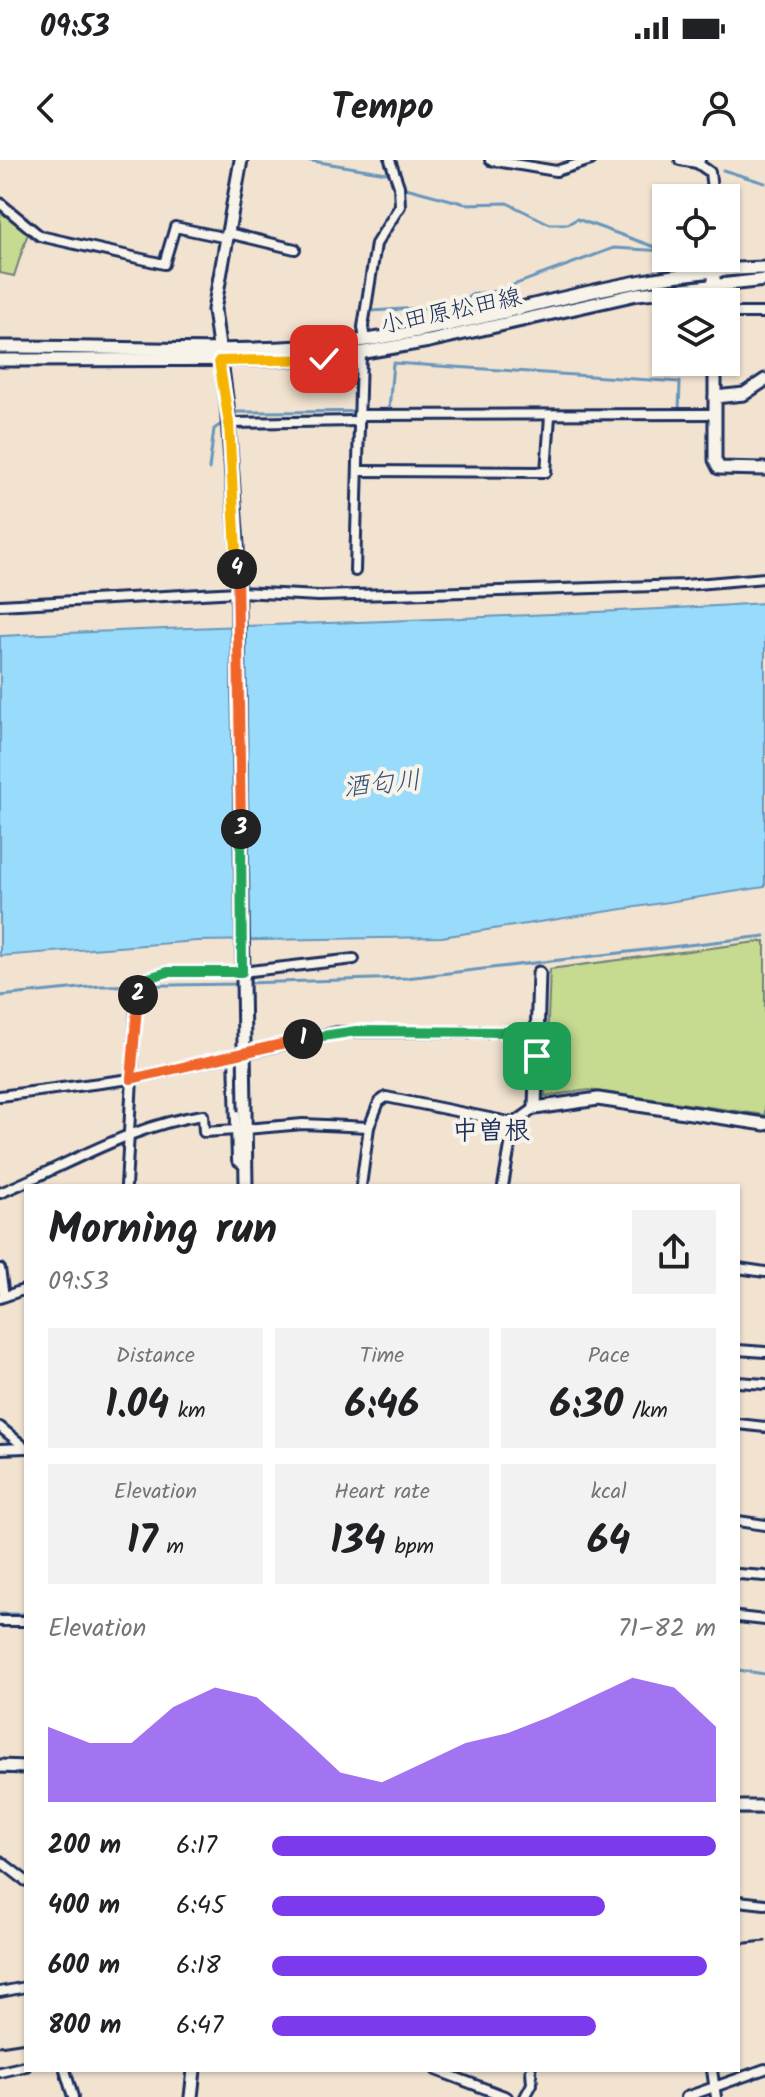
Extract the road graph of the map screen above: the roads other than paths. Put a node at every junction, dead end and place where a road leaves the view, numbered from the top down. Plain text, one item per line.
1 (241, 160) edge
2 (390, 160) edge
3 (490, 160) edge
4 (591, 160) edge
5 (680, 160) edge
6 (699, 162) edge
7 (711, 184) edge
8 (0, 203) edge
9 (227, 236) junction
10 (295, 249) dead end
11 (765, 268) edge
12 (714, 272) edge
13 (714, 278) junction
14 (765, 280) edge
15 (714, 288) edge
16 (740, 313) edge
17 (765, 313) edge
18 (365, 341) junction
19 (0, 347) edge
20 (218, 347) junction
21 (361, 354) junction
22 (0, 360) edge
23 (219, 361) junction
24 (715, 376) edge
25 (765, 380) edge
26 (715, 397) junction
27 (715, 414) junction
28 (550, 416) junction
29 (358, 418) junction
30 (229, 423) junction
31 (765, 469) edge
32 (358, 471) junction
33 (355, 571) dead end
34 (765, 578) edge
35 (238, 592) junction
36 (0, 605) edge
37 (354, 959) dead end
38 (539, 973) dead end
39 (242, 975) junction
40 (538, 1032) junction
41 (234, 1055) junction
42 (131, 1079) junction
43 (0, 1096) edge
44 (535, 1108) junction
45 (514, 1123) junction
46 (765, 1124) edge
47 (369, 1127) junction
48 (241, 1130) junction
49 (128, 1138) junction
50 (126, 1184) edge
51 (246, 1184) edge
52 (361, 1184) edge
53 (503, 1184) edge
54 (0, 1193) edge
55 (740, 1268) edge
56 (0, 1269) edge
57 (765, 1272) edge
58 (24, 1290) edge
59 (2, 1297) edge
60 (740, 1350) edge
61 (765, 1352) edge
62 (740, 1382) edge
63 (765, 1384) edge
64 (740, 1424) edge
65 (0, 1427) edge
66 (765, 1427) edge
67 (24, 1446) edge
68 (24, 1448) edge
69 (0, 1449) edge
70 (740, 1521) edge
71 (765, 1525) edge
72 (740, 1574) edge
73 (765, 1576) edge
74 (740, 1617) edge
75 (765, 1620) edge
76 (0, 1621) edge
77 (24, 1621) edge
78 (0, 1766) edge
79 (24, 1767) edge
80 (740, 1807) edge
81 (765, 1807) edge
82 (0, 1861) edge
83 (24, 1879) edge
84 (740, 1901) edge
85 (765, 1904) edge
86 (24, 1987) edge
87 (0, 1992) edge
88 (24, 2066) edge
89 (765, 2069) edge
90 (0, 2072) edge
91 (66, 2072) edge
92 (194, 2072) edge
93 (441, 2072) edge
94 (531, 2072) edge
95 (712, 2072) edge
96 (715, 2086) junction
97 (73, 2097) edge
98 (191, 2097) edge
99 (507, 2097) edge
100 (525, 2097) edge
101 (686, 2097) edge
102 (716, 2097) edge

1 - 9 main road
2 - 18 street
3 - 4 street
5 - 6 street
6 - 7 street
8 - 9 street
9 - 10 street
9 - 20 main road
11 - 13 main road, 小田原松田線
12 - 13 street
13 - 14 main road, 小田原松田線
13 - 15 main road
13 - 18 main road, 小田原松田線
13 - 21 main road, 小田原松田線
16 - 17 street
18 - 20 main road, 小田原松田線
19 - 20 main road, 小田原松田線
20 - 23 main road
21 - 23 main road, 小田原松田線
21 - 29 street
22 - 23 main road, 小田原松田線
23 - 30 main road
24 - 26 main road
25 - 26 main road
26 - 27 main road
27 - 28 street
27 - 31 main road
28 - 29 street
28 - 32 street
29 - 30 street
29 - 32 street
30 - 35 main road
32 - 33 street
34 - 35 street
35 - 36 street
35 - 39 main road
37 - 39 street
38 - 40 main road
39 - 42 street
39 - 48 main road, bridge
40 - 41 street
40 - 44 main road
41 - 42 street
41 - 48 street
42 - 43 street
42 - 49 street
44 - 45 street
44 - 46 main road
45 - 47 street
45 - 53 street
47 - 48 street
47 - 52 street
48 - 49 street
48 - 51 main road
49 - 50 street
49 - 54 street
55 - 57 street
56 - 59 street
58 - 59 street
60 - 61 street
62 - 63 street
64 - 66 street
65 - 67 street
68 - 69 street
70 - 71 street
72 - 73 street
74 - 75 street
76 - 77 street
78 - 79 main road
80 - 81 main road
82 - 83 street
84 - 85 street
86 - 87 street
88 - 90 street
89 - 96 street
91 - 97 street
92 - 98 main road
93 - 99 street
94 - 100 street
95 - 96 street
96 - 101 street
96 - 102 street

